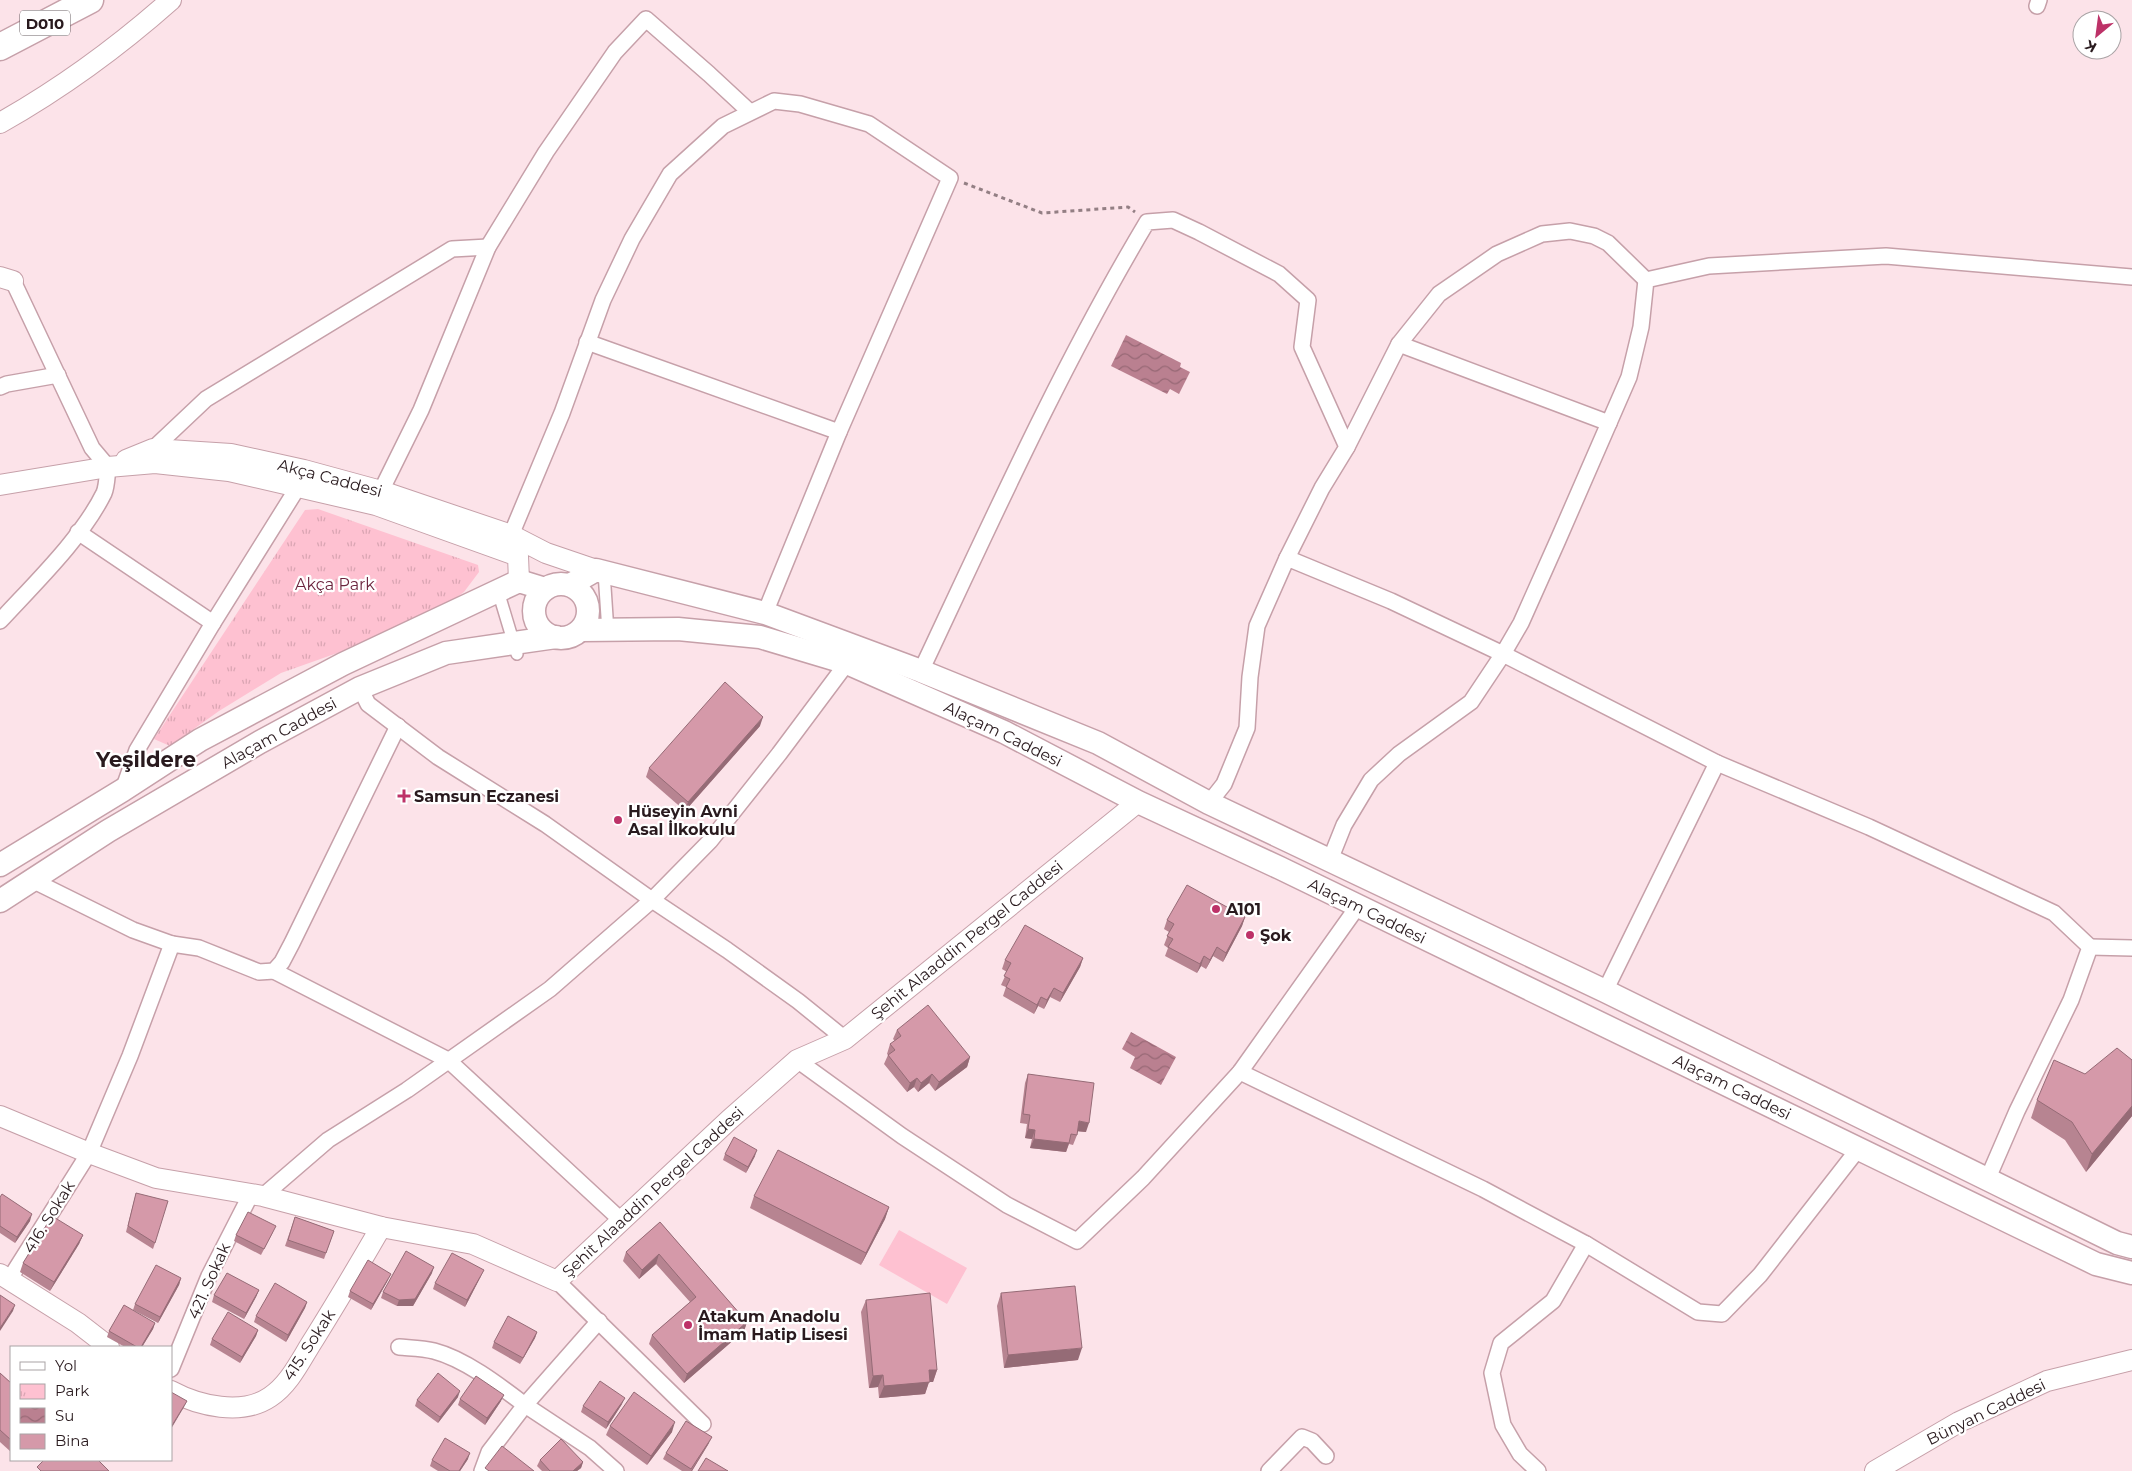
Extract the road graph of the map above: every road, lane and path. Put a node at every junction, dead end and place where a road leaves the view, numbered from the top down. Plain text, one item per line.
1 (90, 0) edge
2 (171, 0) edge
3 (0, 47) edge
4 (750, 112) junction
5 (0, 122) edge
6 (950, 178) junction
7 (1147, 222) junction
8 (488, 247) junction
9 (2132, 277) edge
10 (7, 279) edge
11 (1646, 280) junction
12 (587, 342) junction
13 (1399, 344) junction
14 (58, 375) junction
15 (0, 387) edge
16 (1609, 423) junction
17 (839, 432) junction
18 (1346, 447) junction
19 (153, 449) junction
20 (108, 467) junction
21 (0, 485) edge
22 (298, 487) junction
23 (379, 498) junction
24 (78, 532) junction
25 (478, 534) junction
26 (510, 535) junction
27 (1287, 558) junction
28 (600, 571) junction
29 (519, 581) junction
30 (570, 585) junction
31 (544, 589) junction
32 (498, 592) junction
33 (765, 613) junction
34 (0, 621) edge
35 (213, 623) junction
36 (581, 630) junction
37 (608, 634) junction
38 (556, 637) junction
39 (516, 649) junction
40 (1503, 654) junction
41 (847, 663) junction
42 (921, 671) junction
43 (360, 688) junction
44 (398, 726) junction
45 (1717, 763) junction
46 (123, 790) junction
47 (1138, 802) junction
48 (1209, 803) junction
49 (1330, 860) junction
50 (0, 865) edge
51 (32, 880) junction
52 (652, 900) junction
53 (0, 902) edge
54 (1358, 906) junction
55 (172, 944) junction
56 (2090, 947) junction
57 (2132, 948) edge
58 (274, 971) junction
59 (1605, 991) junction
60 (845, 1039) junction
61 (448, 1060) junction
62 (797, 1060) junction
63 (1240, 1072) junction
64 (0, 1116) edge
65 (1859, 1148) junction
66 (89, 1153) junction
67 (1988, 1178) junction
68 (257, 1195) junction
69 (622, 1221) junction
70 (381, 1227) junction
71 (1586, 1244) junction
72 (2132, 1247) edge
73 (2132, 1273) edge
74 (5, 1277) edge
75 (557, 1281) junction
76 (599, 1321) junction
77 (109, 1346) edge
78 (399, 1347) dead end
79 (2132, 1360) edge
80 (172, 1367) edge
81 (172, 1391) edge
82 (525, 1405) junction
83 (703, 1424) dead end
84 (1326, 1456) dead end
85 (482, 1471) edge
86 (616, 1471) edge
87 (1269, 1471) edge
88 (1538, 1471) edge
89 (1876, 1471) edge

1 - 3 highway, D010
2 - 5 street
4 - 6 street
4 - 8 street
4 - 12 street
6 - 7 path
6 - 17 street
7 - 18 street
7 - 42 street
8 - 19 street
8 - 23 street
9 - 11 street
10 - 14 street
11 - 13 street
11 - 16 street
12 - 17 street
12 - 26 street
13 - 16 street
13 - 18 street
14 - 15 street
14 - 20 street
16 - 40 street
17 - 33 street
18 - 27 street
19 - 20 street, Akça Caddesi
19 - 23 street, Akça Caddesi
20 - 21 street, Akça Caddesi
20 - 22 street, Akça Caddesi
20 - 24 street
22 - 23 street, Akça Caddesi
22 - 35 street
23 - 25 street, Akça Caddesi
24 - 34 street
24 - 35 street
25 - 26 street, Akça Caddesi
25 - 29 street
26 - 28 street, Akça Caddesi
27 - 40 street
27 - 48 street
28 - 30 main road
28 - 33 main road, Alaçam Caddesi
28 - 37 street
29 - 31 main road
29 - 32 main road, Alaçam Caddesi
30 - 31 main road
30 - 36 main road
31 - 38 main road
32 - 39 street
32 - 46 main road, Alaçam Caddesi
33 - 42 main road, Alaçam Caddesi
35 - 46 street
36 - 37 main road, Alaçam Caddesi
36 - 38 main road
37 - 41 main road, Alaçam Caddesi
38 - 39 main road, Alaçam Caddesi
39 - 43 main road, Alaçam Caddesi
40 - 45 street
40 - 49 street
41 - 47 main road, Alaçam Caddesi
41 - 52 street
42 - 48 main road, Alaçam Caddesi
43 - 44 street
43 - 51 main road, Alaçam Caddesi
44 - 52 street
44 - 58 street
45 - 56 street
45 - 59 street
46 - 50 main road, Alaçam Caddesi
47 - 54 main road, Alaçam Caddesi
47 - 60 street, Şehit Alaaddin Pergel Caddesi
48 - 49 main road, Alaçam Caddesi
49 - 59 main road, Alaçam Caddesi
51 - 53 main road, Alaçam Caddesi
51 - 55 street
52 - 60 street
52 - 61 street
54 - 63 street
54 - 65 main road, Alaçam Caddesi
55 - 58 street
55 - 66 street, 416. Sokak
56 - 57 street
56 - 67 street
58 - 61 street
59 - 67 main road, Alaçam Caddesi
60 - 62 street, Şehit Alaaddin Pergel Caddesi
61 - 68 street
61 - 69 street
62 - 63 street
62 - 69 street, Şehit Alaaddin Pergel Caddesi
63 - 71 street
64 - 66 street, Şehit Alaaddin Pergel Caddesi
65 - 71 street
65 - 73 main road, Alaçam Caddesi
66 - 68 street, Şehit Alaaddin Pergel Caddesi
66 - 74 street, 416. Sokak
67 - 72 main road, Alaçam Caddesi
68 - 70 street, Şehit Alaaddin Pergel Caddesi
68 - 80 street, 421. Sokak
69 - 75 street, Şehit Alaaddin Pergel Caddesi
70 - 75 street, Şehit Alaaddin Pergel Caddesi
70 - 81 street, 415. Sokak
71 - 88 street
74 - 77 street
75 - 76 street
76 - 82 street
76 - 83 street
78 - 82 street
79 - 89 street, Bünyan Caddesi
82 - 85 street
82 - 86 street
84 - 87 street

